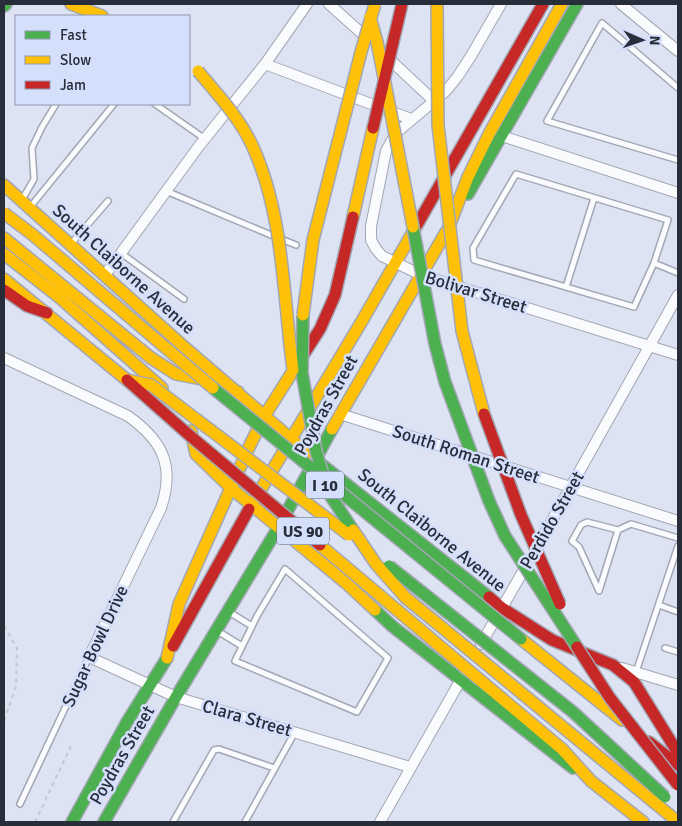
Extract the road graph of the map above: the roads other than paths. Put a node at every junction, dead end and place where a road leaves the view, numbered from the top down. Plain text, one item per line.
1 (71, 4) edge
2 (306, 4) edge
3 (329, 4) edge
4 (365, 4) edge
5 (375, 4) edge
6 (402, 4) edge
7 (437, 4) edge
8 (501, 4) edge
9 (543, 4) edge
10 (562, 4) edge
11 (577, 4) edge
12 (621, 4) edge
13 (99, 15) edge
14 (678, 51) edge
15 (264, 64) junction
16 (190, 66) edge
17 (678, 88) edge
18 (434, 100) junction
19 (55, 105) edge
20 (113, 105) edge
21 (156, 105) edge
22 (411, 119) junction
23 (502, 136) junction
24 (205, 138) junction
25 (678, 160) edge
26 (4, 185) edge
27 (166, 191) junction
28 (678, 193) edge
29 (594, 198) junction
30 (108, 201) dead end
31 (25, 204) junction
32 (4, 213) edge
33 (4, 221) edge
34 (446, 232) junction
35 (4, 238) edge
36 (70, 245) junction
37 (296, 246) dead end
38 (121, 253) junction
39 (4, 254) edge
40 (395, 263) junction
41 (654, 263) junction
42 (678, 273) edge
43 (421, 275) junction
44 (105, 276) junction
45 (4, 280) edge
46 (566, 287) junction
47 (4, 290) edge
48 (678, 295) edge
49 (184, 300) dead end
50 (47, 313) junction
51 (649, 346) junction
52 (678, 355) edge
53 (4, 358) edge
54 (126, 380) junction
55 (238, 392) junction
56 (340, 414) junction
57 (265, 415) junction
58 (291, 437) junction
59 (316, 455) junction
60 (231, 488) junction
61 (571, 488) junction
62 (251, 505) junction
63 (678, 521) edge
64 (278, 528) junction
65 (618, 530) junction
66 (678, 538) edge
67 (678, 546) edge
68 (659, 605) junction
69 (502, 608) junction
70 (228, 612) junction
71 (678, 612) edge
72 (252, 626) junction
73 (217, 631) junction
74 (242, 646) junction
75 (665, 648) dead end
76 (678, 652) edge
77 (582, 653) junction
78 (89, 657) junction
79 (166, 658) junction
80 (613, 665) junction
81 (636, 672) junction
82 (461, 679) junction
83 (678, 685) edge
84 (150, 686) junction
85 (176, 697) junction
86 (295, 732) junction
87 (678, 753) edge
88 (678, 765) edge
89 (410, 767) junction
90 (274, 768) junction
91 (591, 781) junction
92 (678, 784) edge
93 (20, 804) dead end
94 (678, 810) edge
95 (72, 822) edge
96 (104, 822) edge
97 (173, 822) edge
98 (245, 822) edge
99 (380, 822) edge
100 (642, 822) edge
101 (678, 822) edge

1 - 13 main road
2 - 15 street
3 - 18 street
4 - 77 main road, bridge
5 - 59 main road, I 10, bridge
6 - 57 main road, bridge
7 - 77 main road, bridge
8 - 18 street
9 - 40 main road, Poydras Street
10 - 34 main road
11 - 23 main road, Poydras Street
12 - 14 street
15 - 22 street
15 - 24 street
16 - 59 main road, bridge
17 - 25 lane
18 - 22 street
19 - 31 lane
20 - 31 lane
21 - 24 lane
22 - 40 street, Bolivar Street
23 - 28 street
23 - 34 main road, Poydras Street
24 - 27 street
26 - 31 main road, South Claiborne Avenue
27 - 37 lane
27 - 38 street
29 - 41 lane
29 - 46 lane
29 - 46 lane
30 - 36 lane
31 - 33 main road
31 - 36 main road, South Claiborne Avenue
32 - 88 main road, South Claiborne Avenue, bridge
34 - 43 main road, Poydras Street
35 - 55 main road
36 - 44 main road, South Claiborne Avenue
38 - 44 street
38 - 49 lane
39 - 60 main road
40 - 43 street, Bolivar Street
40 - 58 main road, Poydras Street
41 - 42 lane
41 - 46 lane
43 - 51 street, Bolivar Street
43 - 56 main road, Poydras Street
44 - 55 main road, South Claiborne Avenue
45 - 50 main road, US 90
47 - 50 main road
48 - 51 street, Perdido Street
50 - 54 main road, US 90
51 - 52 street, Bolivar Street
51 - 61 street, Perdido Street
53 - 78 street, Sugar Bowl Drive
54 - 91 main road, US 90, bridge
54 - 94 main road, bridge
55 - 57 main road, South Claiborne Avenue
56 - 59 main road, Poydras Street
56 - 61 street, South Roman Street
57 - 58 main road, South Claiborne Avenue
57 - 60 main road
58 - 59 main road, South Claiborne Avenue
58 - 62 main road, Poydras Street
59 - 64 main road, Poydras Street
59 - 69 main road, South Claiborne Avenue
59 - 101 main road, I 10, bridge
60 - 62 main road
60 - 79 main road
61 - 63 street, South Roman Street
61 - 69 street, Perdido Street
62 - 64 main road
62 - 79 main road, Poydras Street
64 - 70 main road, Poydras Street
64 - 82 main road
65 - 65 lane
65 - 66 lane
67 - 68 lane
68 - 71 lane
68 - 81 lane
69 - 80 main road, South Claiborne Avenue
69 - 82 street, Perdido Street
70 - 72 lane
70 - 73 main road, Poydras Street
72 - 74 lane
72 - 74 lane
73 - 74 lane
73 - 85 main road, Poydras Street
75 - 76 lane
77 - 92 main road, bridge
78 - 84 street, Clara Street
78 - 93 lane, Sugar Bowl Drive
79 - 84 main road, Poydras Street
80 - 81 street
80 - 87 main road, South Claiborne Avenue
81 - 83 street
82 - 89 street, Perdido Street
82 - 91 main road
84 - 85 street, Clara Street
84 - 95 main road, Poydras Street
85 - 86 street, Clara Street
85 - 96 main road, Poydras Street
86 - 89 street, Clara Street
86 - 90 lane
89 - 99 street, Perdido Street
90 - 97 lane
90 - 98 lane
91 - 100 main road, US 90

